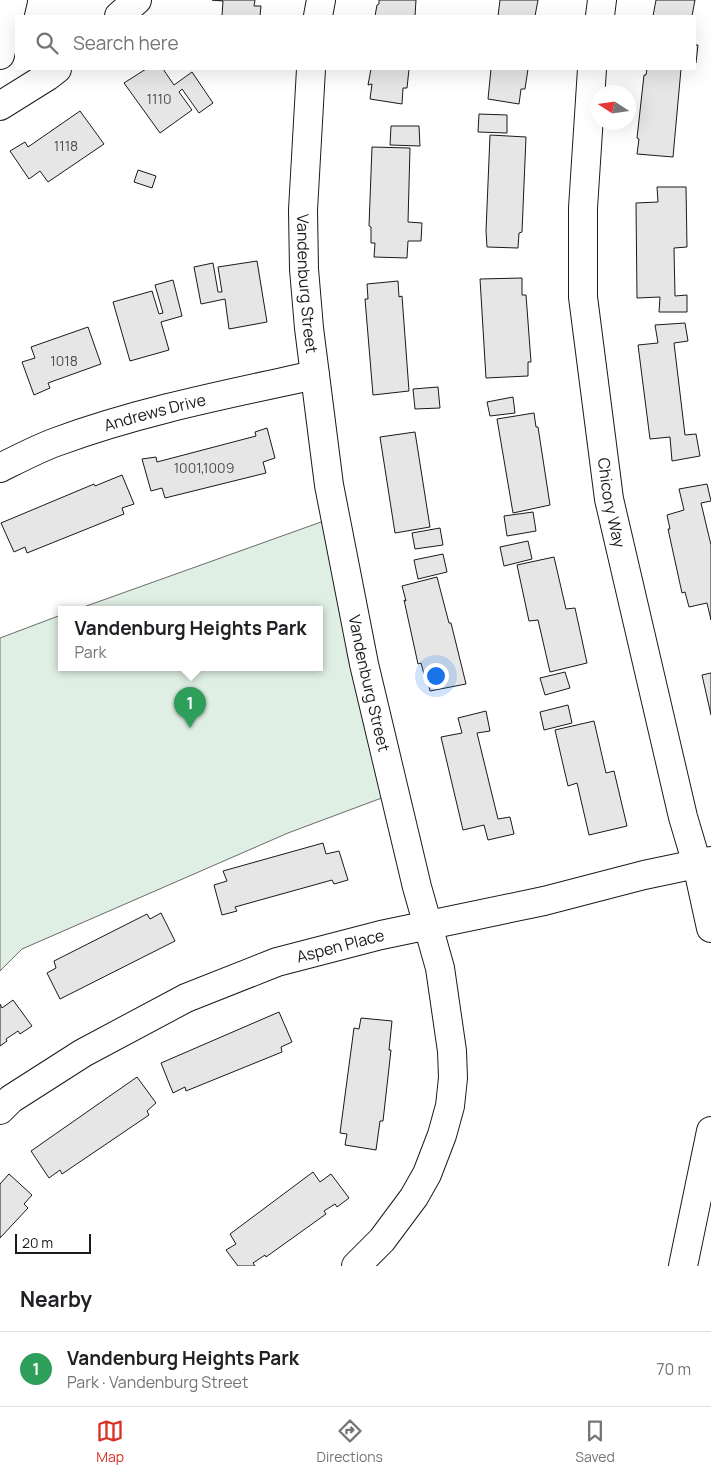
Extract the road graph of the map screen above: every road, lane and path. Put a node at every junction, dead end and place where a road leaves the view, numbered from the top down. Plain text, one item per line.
1 (13, 0) edge
2 (137, 0) edge
3 (321, 0) edge
4 (602, 0) edge
5 (120, 15) edge
6 (318, 15) edge
7 (600, 15) edge
8 (0, 55) edge
9 (56, 70) edge
10 (311, 70) edge
11 (592, 70) edge
12 (0, 106) edge
13 (315, 376) junction
14 (0, 468) edge
15 (704, 863) edge
16 (428, 926) junction
17 (711, 928) edge
18 (0, 1110) edge
19 (711, 1131) edge
20 (356, 1266) edge
21 (683, 1266) edge

1 - 8 street
2 - 5 street
3 - 6 street
4 - 7 street
9 - 12 street
10 - 13 street, Vandenburg Street
11 - 15 street, Chicory Way
13 - 14 street, Andrews Drive
13 - 16 street, Vandenburg Street
15 - 16 street, Aspen Place
15 - 17 street, Chicory Way
16 - 18 street, Aspen Place
16 - 20 street, Vandenburg Street
19 - 21 street

